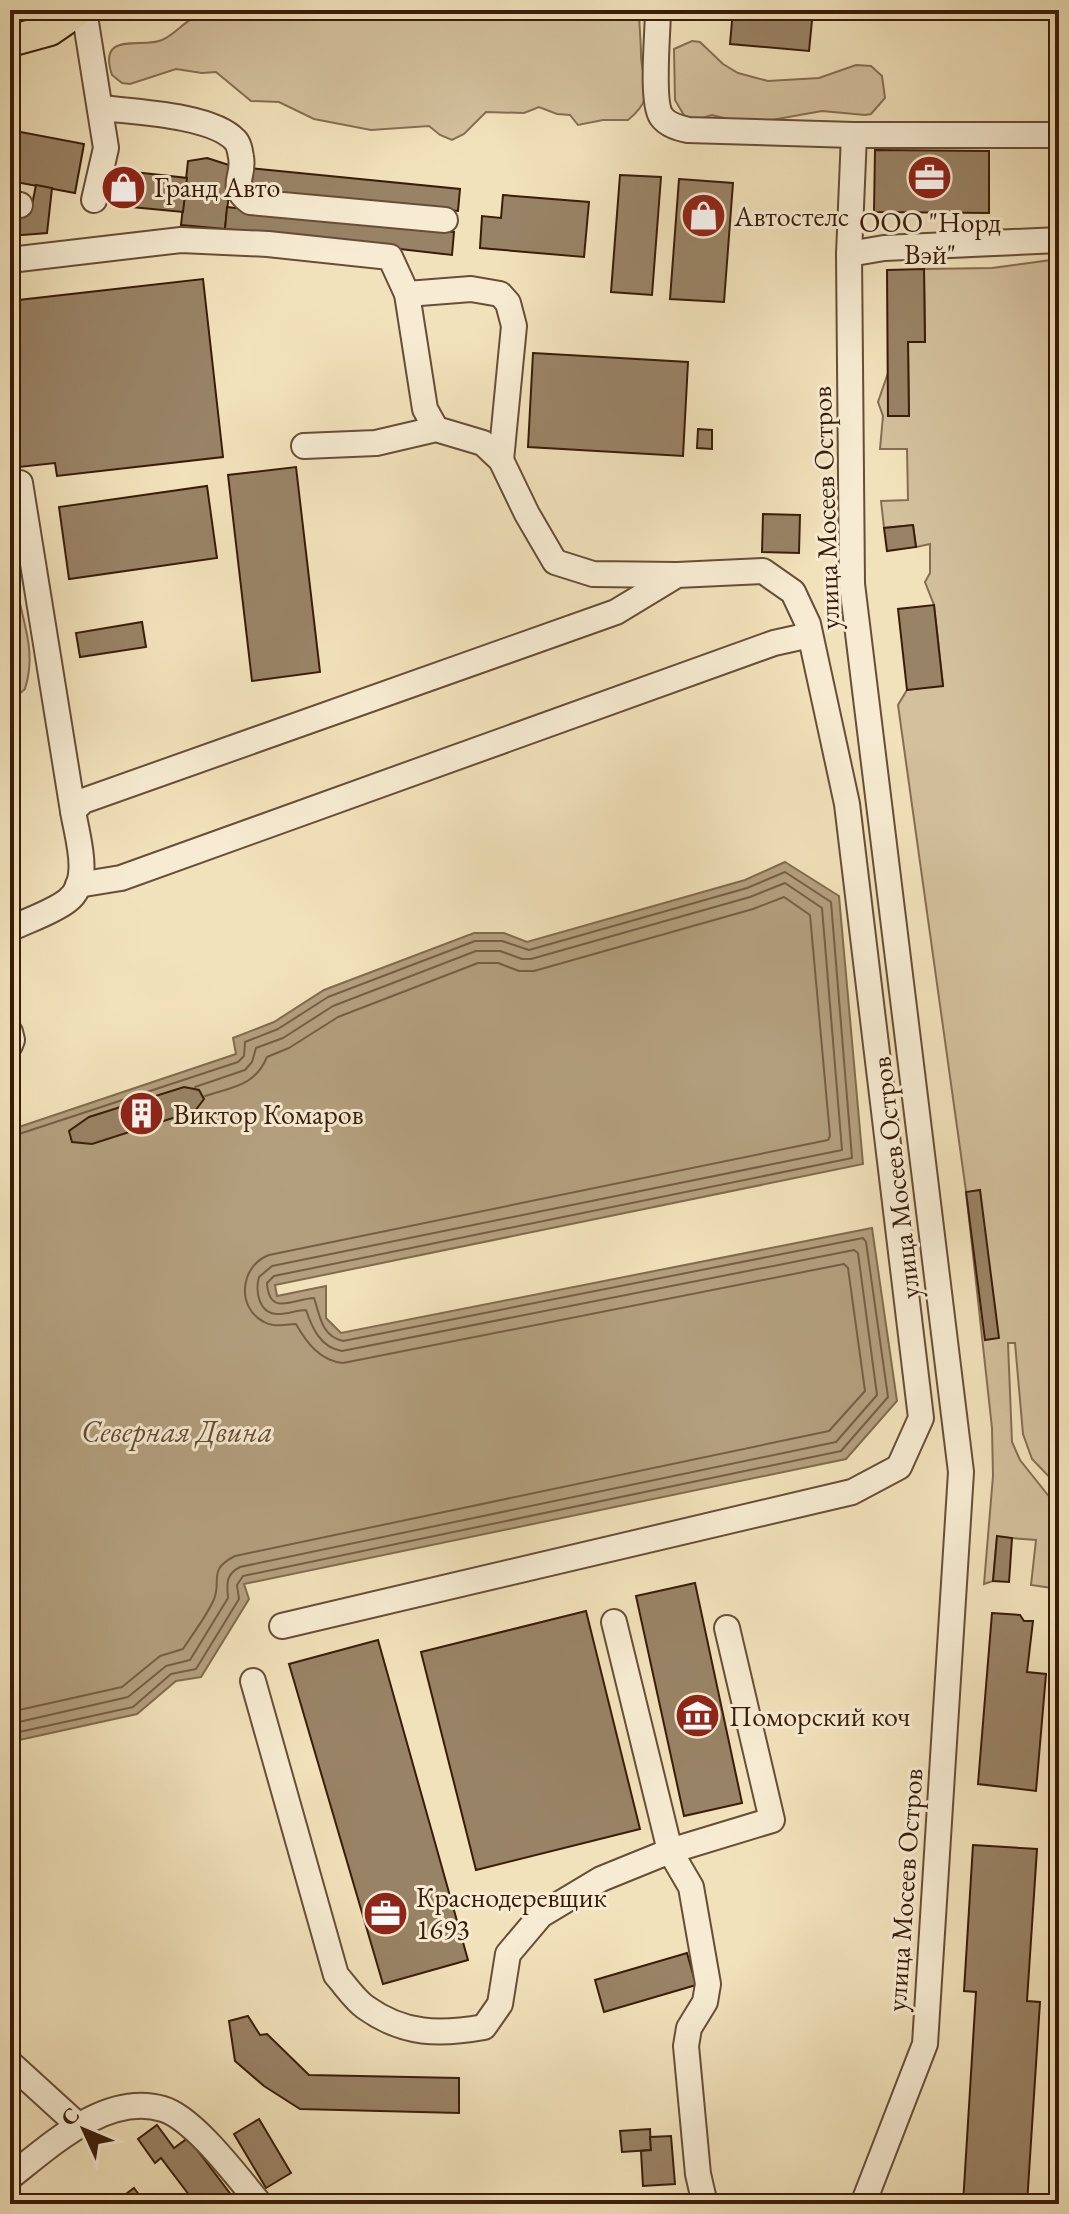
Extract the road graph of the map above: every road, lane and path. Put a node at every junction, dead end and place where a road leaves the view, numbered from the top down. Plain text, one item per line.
1 (82, 10) edge
2 (658, 10) edge
3 (10, 41) edge
4 (101, 108) junction
5 (854, 135) junction
6 (1059, 135) edge
7 (94, 200) dead end
8 (445, 220) dead end
9 (1059, 240) edge
10 (849, 254) junction
11 (10, 260) edge
12 (407, 294) junction
13 (436, 429) junction
14 (304, 446) dead end
15 (501, 460) junction
16 (20, 483) dead end
17 (677, 575) junction
18 (810, 635) junction
19 (73, 811) junction
20 (78, 885) junction
21 (10, 929) edge
22 (10, 1032) edge
23 (10, 1045) edge
24 (614, 1622) dead end
25 (282, 1626) dead end
26 (727, 1628) dead end
27 (253, 1681) dead end
28 (670, 1851) junction
29 (10, 2063) edge
30 (78, 2125) junction
31 (10, 2177) edge
32 (873, 2200) edge
33 (260, 2204) edge
34 (705, 2204) edge

1 - 3 main road
1 - 4 street
2 - 5 street
4 - 7 street
4 - 8 street
5 - 6 street
5 - 10 street, улица Мосеев Остров
9 - 10 street
10 - 32 street, улица Мосеев Остров
11 - 12 street
12 - 13 street
12 - 15 street
13 - 14 street
13 - 15 street
15 - 17 street
16 - 19 street
17 - 18 street
17 - 19 street
18 - 20 street
18 - 25 street
19 - 20 street
20 - 21 street
22 - 23 street
24 - 28 street
26 - 28 street
27 - 28 street
28 - 34 street
29 - 30 street
30 - 31 street
30 - 33 street

